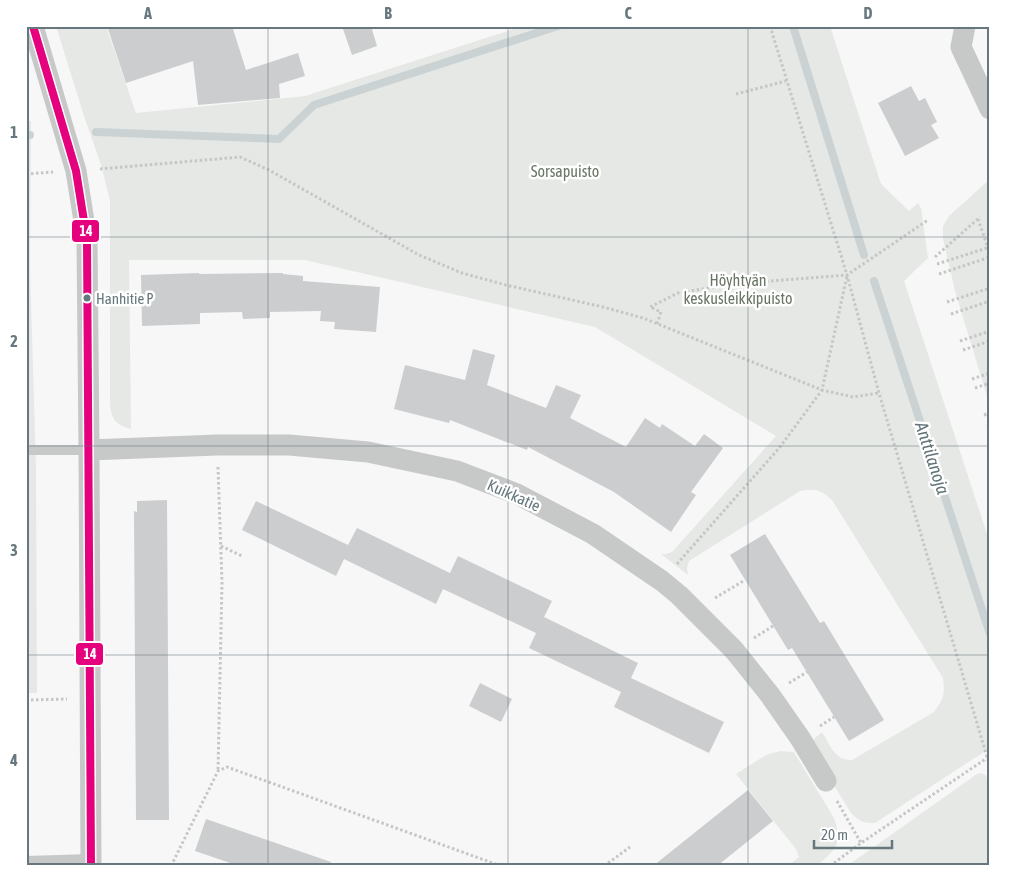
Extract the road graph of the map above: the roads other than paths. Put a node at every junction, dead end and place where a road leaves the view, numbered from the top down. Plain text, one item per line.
1 (33, 26) edge
2 (965, 26) edge
3 (990, 109) edge
4 (26, 450) edge
5 (89, 450) junction
6 (826, 781) road end
7 (26, 861) edge
8 (91, 862) edge

1 - 5 street
2 - 3 street
4 - 5 lane
5 - 6 street, Kuikkatie
5 - 8 street
7 - 8 lane

